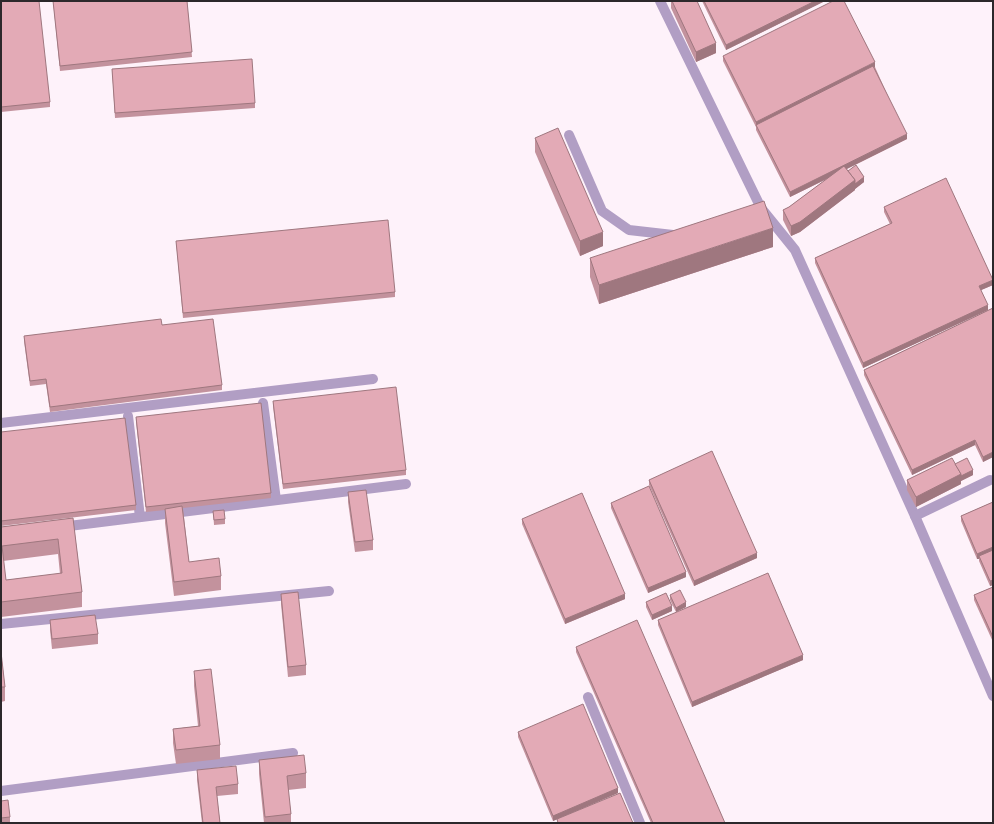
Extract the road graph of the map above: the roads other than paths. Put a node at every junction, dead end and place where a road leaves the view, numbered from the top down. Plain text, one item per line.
1 (660, 1) edge
2 (569, 135) dead end
3 (687, 231) edge
4 (373, 379) dead end
5 (263, 403) edge
6 (128, 416) dead end
7 (1, 423) edge
8 (990, 480) dead end
9 (406, 484) dead end
10 (276, 500) junction
11 (915, 516) junction
12 (140, 517) junction
13 (54, 527) edge
14 (330, 591) dead end
15 (1, 624) edge
16 (993, 696) edge
17 (588, 698) dead end
18 (293, 753) dead end
19 (1, 791) edge
20 (640, 823) edge

1 - 11 lane
2 - 3 lane
4 - 7 lane
5 - 10 lane
6 - 12 lane
8 - 11 lane
9 - 10 lane
10 - 12 lane
11 - 16 lane
12 - 13 lane
14 - 15 lane
17 - 20 lane
18 - 19 lane

